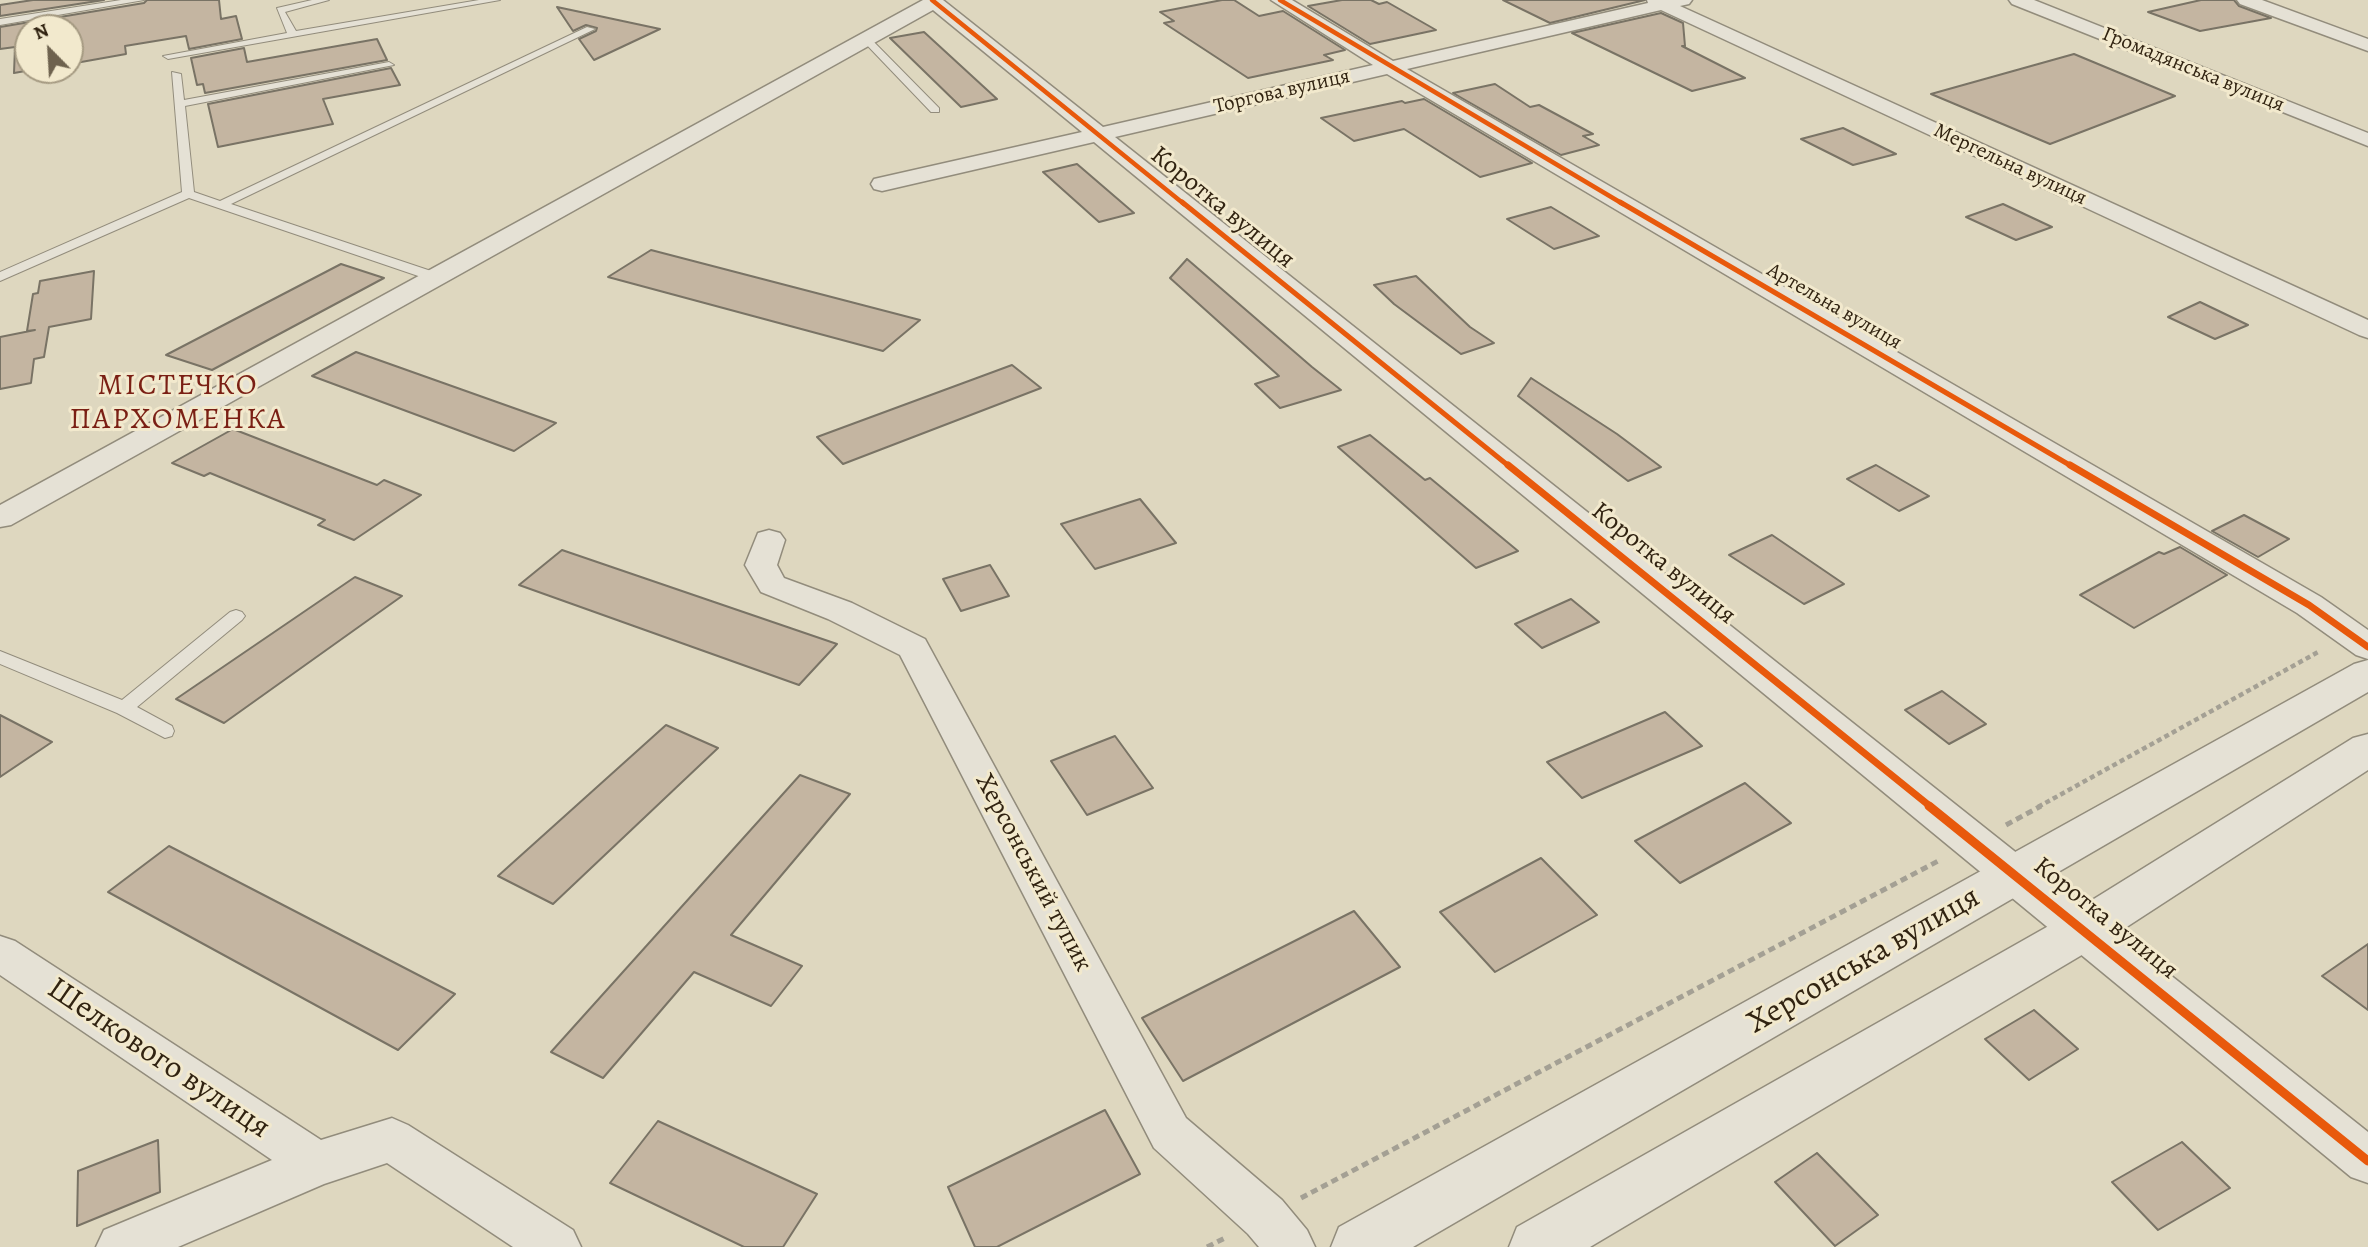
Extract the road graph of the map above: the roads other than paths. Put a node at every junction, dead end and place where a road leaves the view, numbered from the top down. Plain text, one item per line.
1 (138, 0) edge
2 (324, 0) edge
3 (495, 0) edge
4 (1280, 0) edge
5 (2018, 0) edge
6 (2246, 0) edge
7 (933, 1) edge
8 (1666, 2) edge
9 (0, 22) edge
10 (590, 29) dead end
11 (293, 34) junction
12 (866, 39) junction
13 (2368, 45) edge
14 (168, 56) dead end
15 (388, 65) dead end
16 (1389, 67) junction
17 (176, 74) dead end
18 (179, 104) junction
19 (935, 110) dead end
20 (1099, 135) junction
21 (2368, 139) edge
22 (882, 184) dead end
23 (188, 194) junction
24 (220, 205) junction
25 (0, 277) edge
26 (435, 277) junction
27 (2368, 331) edge
28 (0, 518) edge
29 (769, 540) dead end
30 (236, 617) dead end
31 (2362, 652) edge
32 (0, 657) edge
33 (124, 708) junction
34 (165, 732) dead end
35 (2368, 749) edge
36 (2017, 874) junction
37 (2085, 929) junction
38 (0, 953) edge
39 (2368, 1161) edge
40 (317, 1164) junction
41 (121, 1247) edge
42 (556, 1247) edge
43 (1290, 1247) edge
44 (1359, 1247) edge
45 (1536, 1247) edge

1 - 9 lane
2 - 11 lane
3 - 11 lane
4 - 16 street, Артельна вулиця
5 - 21 street, Громадянська вулиця
6 - 13 street
7 - 12 street
7 - 20 street, Коротка вулиця
8 - 16 street, Торгова вулиця
8 - 27 street, Мергельна вулиця
10 - 24 lane
11 - 14 lane
12 - 19 lane
12 - 26 street
15 - 18 lane
16 - 20 street, Торгова вулиця
16 - 31 street, Артельна вулиця
17 - 18 lane
18 - 23 lane
20 - 22 street, Торгова вулиця
20 - 36 street, Коротка вулиця
23 - 24 lane
23 - 25 lane
24 - 26 lane
26 - 28 street
29 - 43 street, Херсонський тупик
30 - 33 lane
31 - 36 street, Херсонська вулиця
32 - 33 lane
33 - 34 lane
35 - 37 street
36 - 37 street, Коротка вулиця
36 - 44 street, Херсонська вулиця
37 - 39 street, Коротка вулиця
37 - 45 street
38 - 40 street, Шелкового вулиця
40 - 41 street, Шелкового вулиця
40 - 42 street, Шелкового вулиця

